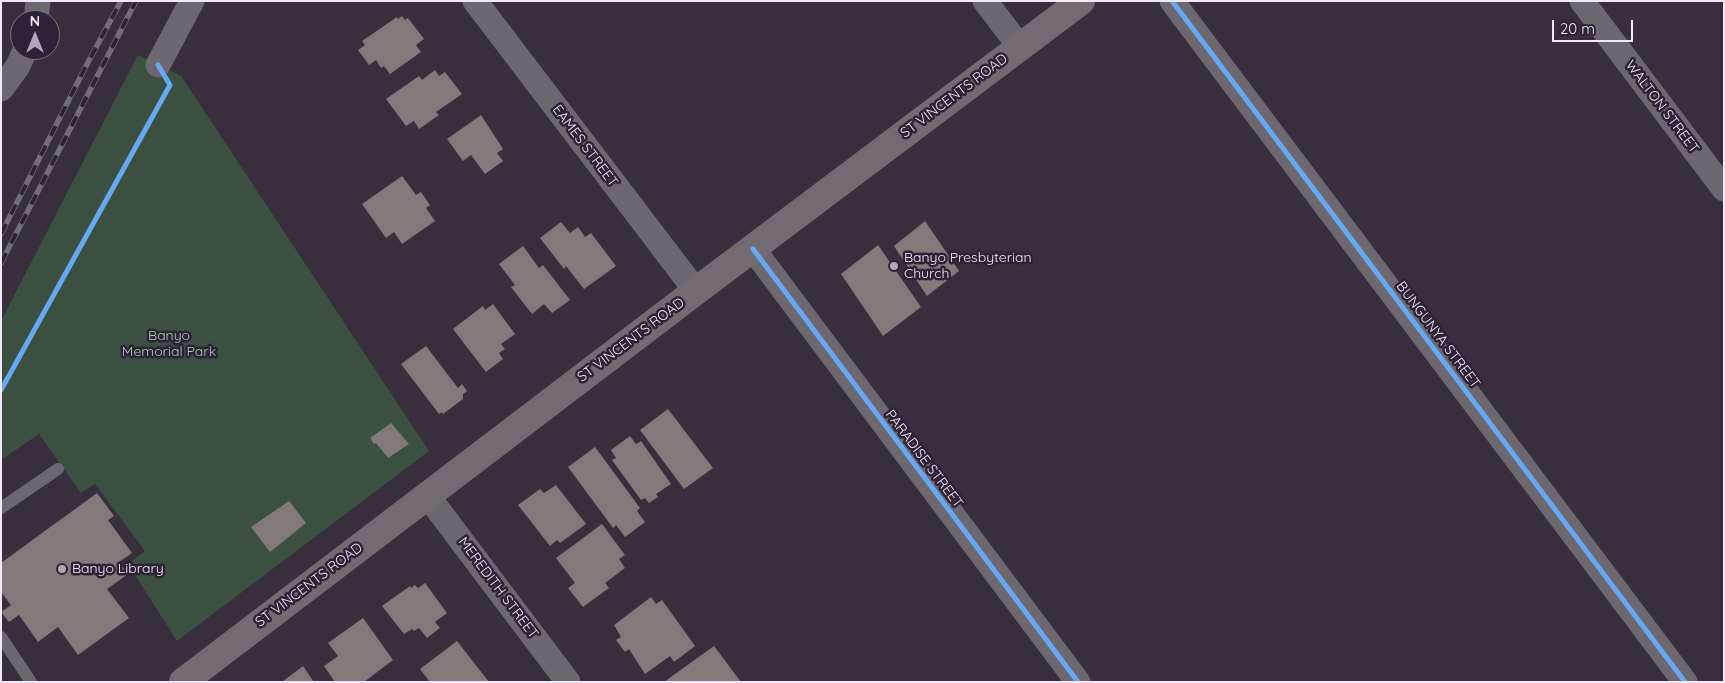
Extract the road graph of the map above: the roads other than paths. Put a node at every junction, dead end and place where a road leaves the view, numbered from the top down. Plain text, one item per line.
1 (192, 1) edge
2 (475, 1) edge
3 (985, 1) edge
4 (1081, 1) edge
5 (1172, 1) edge
6 (1582, 1) edge
7 (1020, 47) junction
8 (21, 60) edge
9 (158, 65) dead end
10 (1, 89) edge
11 (1724, 189) edge
12 (753, 249) junction
13 (696, 291) junction
14 (58, 469) dead end
15 (426, 495) junction
16 (1, 508) edge
17 (1, 637) edge
18 (32, 682) edge
19 (183, 682) edge
20 (568, 682) edge
21 (1078, 682) edge
22 (1685, 682) edge

1 - 9 street
2 - 13 street, EAMES STREET
3 - 7 street
4 - 7 main road, ST VINCENTS ROAD
5 - 22 street, BUNGUNYA STREET
6 - 11 street, WALTON STREET
7 - 12 main road, ST VINCENTS ROAD
8 - 10 street
12 - 13 main road, ST VINCENTS ROAD
12 - 21 street, PARADISE STREET
13 - 15 main road, ST VINCENTS ROAD
14 - 16 lane
15 - 19 main road, ST VINCENTS ROAD
15 - 20 street, MEREDITH STREET
17 - 18 lane

